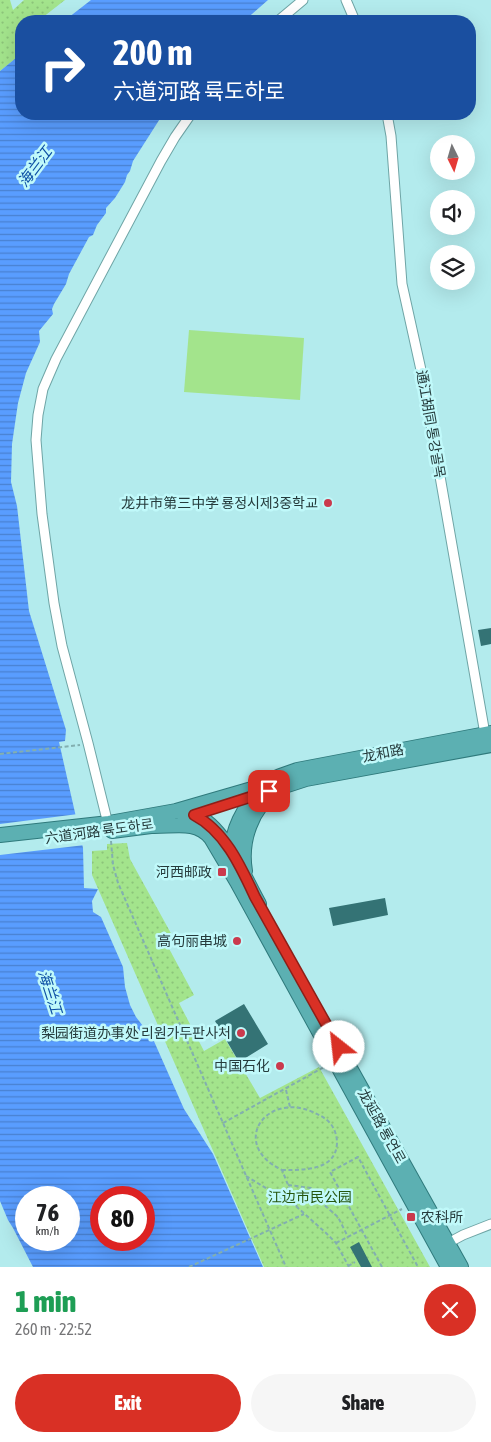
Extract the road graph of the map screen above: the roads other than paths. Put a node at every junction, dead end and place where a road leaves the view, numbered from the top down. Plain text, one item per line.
1 (303, 0) edge
2 (346, 0) edge
3 (285, 15) edge
4 (352, 15) edge
5 (187, 120) edge
6 (388, 120) edge
7 (489, 737) edge
8 (280, 782) junction
9 (255, 796) junction
10 (176, 811) junction
11 (194, 815) junction
12 (152, 826) junction
13 (103, 828) junction
14 (0, 835) edge
15 (0, 844) edge
16 (232, 852) junction
17 (242, 880) junction
18 (491, 1224) edge
19 (448, 1243) junction
20 (448, 1267) edge
21 (461, 1267) edge

1 - 3 street
2 - 4 street
5 - 13 street
6 - 7 street, 通江胡同 통강골목
7 - 8 highway, 龙和路
8 - 9 highway, 龙延路 룡연로
8 - 10 highway, 六道河路 륙도하로
8 - 17 highway, 龙延路 룡연로
9 - 11 highway, 六道河路 륙도하로
9 - 16 highway, 龙延路 룡연로
10 - 11 highway
10 - 13 highway, 六道河路 륙도하로
11 - 12 highway, 六道河路 륙도하로
11 - 16 highway
12 - 13 highway, 六道河路 륙도하로
12 - 17 highway, 龙延路 룡연로
13 - 14 highway, 六道河路 륙도하로
13 - 15 highway, 六道河路 륙도하로
16 - 17 highway, 龙延路 룡연로
17 - 19 highway, 龙延路 룡연로
17 - 20 highway, 龙延路 룡연로
18 - 19 street
19 - 21 highway, 龙延路 룡연로

